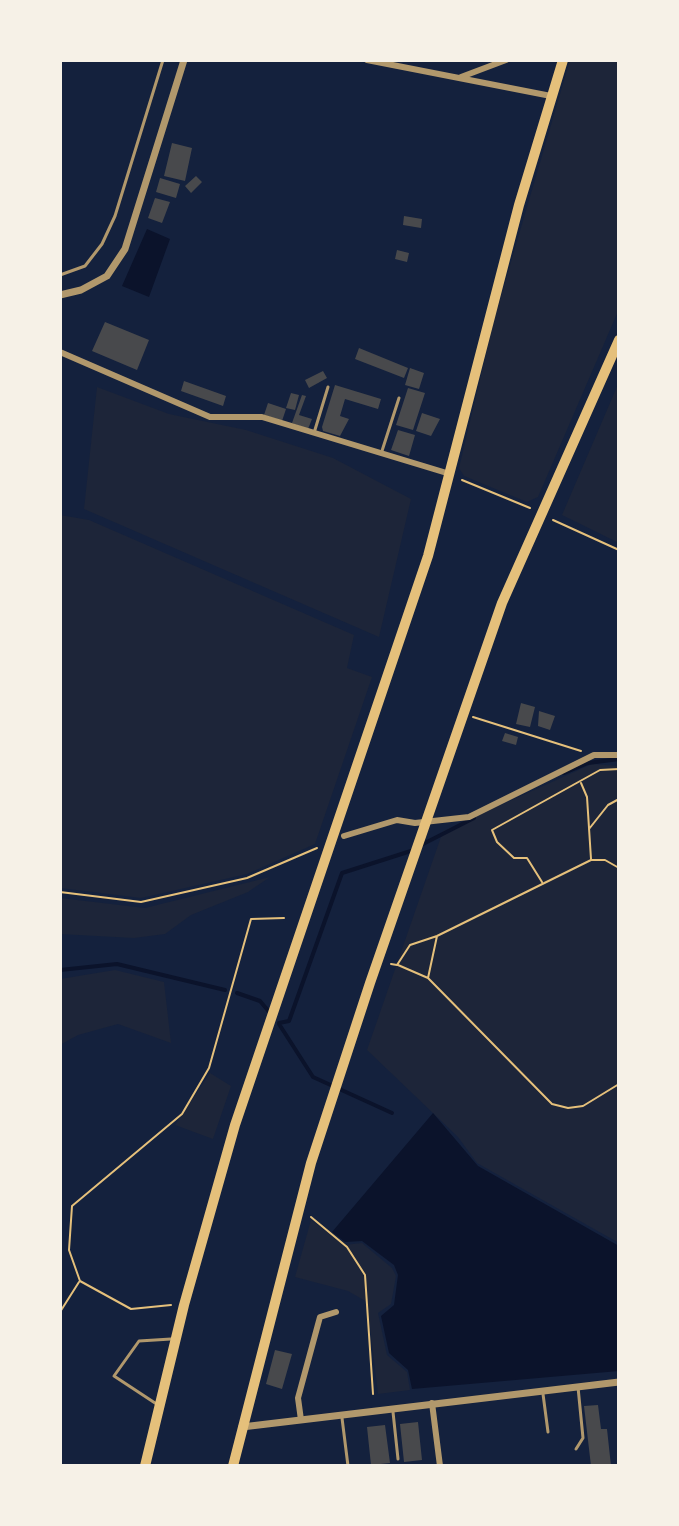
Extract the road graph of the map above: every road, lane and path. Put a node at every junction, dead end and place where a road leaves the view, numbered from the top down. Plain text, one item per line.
1 (163, 60) edge
2 (184, 60) edge
3 (367, 60) edge
4 (506, 60) edge
5 (563, 60) edge
6 (459, 78) junction
7 (551, 96) junction
8 (60, 275) edge
9 (60, 295) edge
10 (619, 340) edge
11 (60, 352) edge
12 (328, 387) dead end
13 (399, 398) dead end
14 (314, 433) junction
15 (381, 454) junction
16 (450, 474) junction
17 (540, 514) junction
18 (619, 550) edge
19 (464, 714) junction
20 (594, 755) junction
21 (619, 755) edge
22 (619, 769) edge
23 (580, 781) junction
24 (619, 799) edge
25 (588, 830) junction
26 (344, 836) dead end
27 (316, 848) dead end
28 (591, 860) junction
29 (619, 868) edge
30 (543, 883) junction
31 (60, 892) edge
32 (284, 918) dead end
33 (437, 936) junction
34 (391, 964) dead end
35 (397, 965) junction
36 (428, 978) junction
37 (619, 1084) edge
38 (310, 1216) dead end
39 (80, 1281) junction
40 (184, 1305) junction
41 (60, 1312) edge
42 (336, 1312) dead end
43 (176, 1338) junction
44 (619, 1382) edge
45 (578, 1387) junction
46 (542, 1391) junction
47 (373, 1394) dead end
48 (432, 1403) junction
49 (159, 1405) junction
50 (392, 1408) junction
51 (341, 1414) junction
52 (301, 1420) junction
53 (242, 1427) junction
54 (548, 1432) dead end
55 (576, 1449) dead end
56 (398, 1459) dead end
57 (145, 1466) edge
58 (233, 1466) edge
59 (348, 1466) edge
60 (440, 1466) edge

1 - 8 lane
2 - 9 street
3 - 6 street
4 - 6 street
5 - 7 highway
6 - 7 street
7 - 16 highway
10 - 17 highway
11 - 14 street
12 - 14 lane
13 - 15 lane
14 - 15 street
15 - 16 street
16 - 17 path
16 - 40 highway
17 - 18 path
17 - 19 highway
19 - 20 path
19 - 53 highway
20 - 21 street
20 - 26 street
22 - 23 path
23 - 25 path
23 - 30 path
24 - 25 path
25 - 28 path
27 - 31 path
28 - 29 path
28 - 30 path
30 - 33 path
32 - 39 path
33 - 35 path
33 - 36 path
34 - 35 path
35 - 36 path
36 - 37 path
38 - 47 path
39 - 40 path
39 - 41 path
40 - 43 highway
42 - 52 street
43 - 49 highway
43 - 49 lane
44 - 45 street
45 - 46 street
45 - 55 lane
46 - 48 street
46 - 54 lane
48 - 50 street
48 - 60 street
49 - 57 highway
50 - 51 street
50 - 56 lane
51 - 52 street
51 - 59 lane
52 - 53 street
53 - 58 highway

